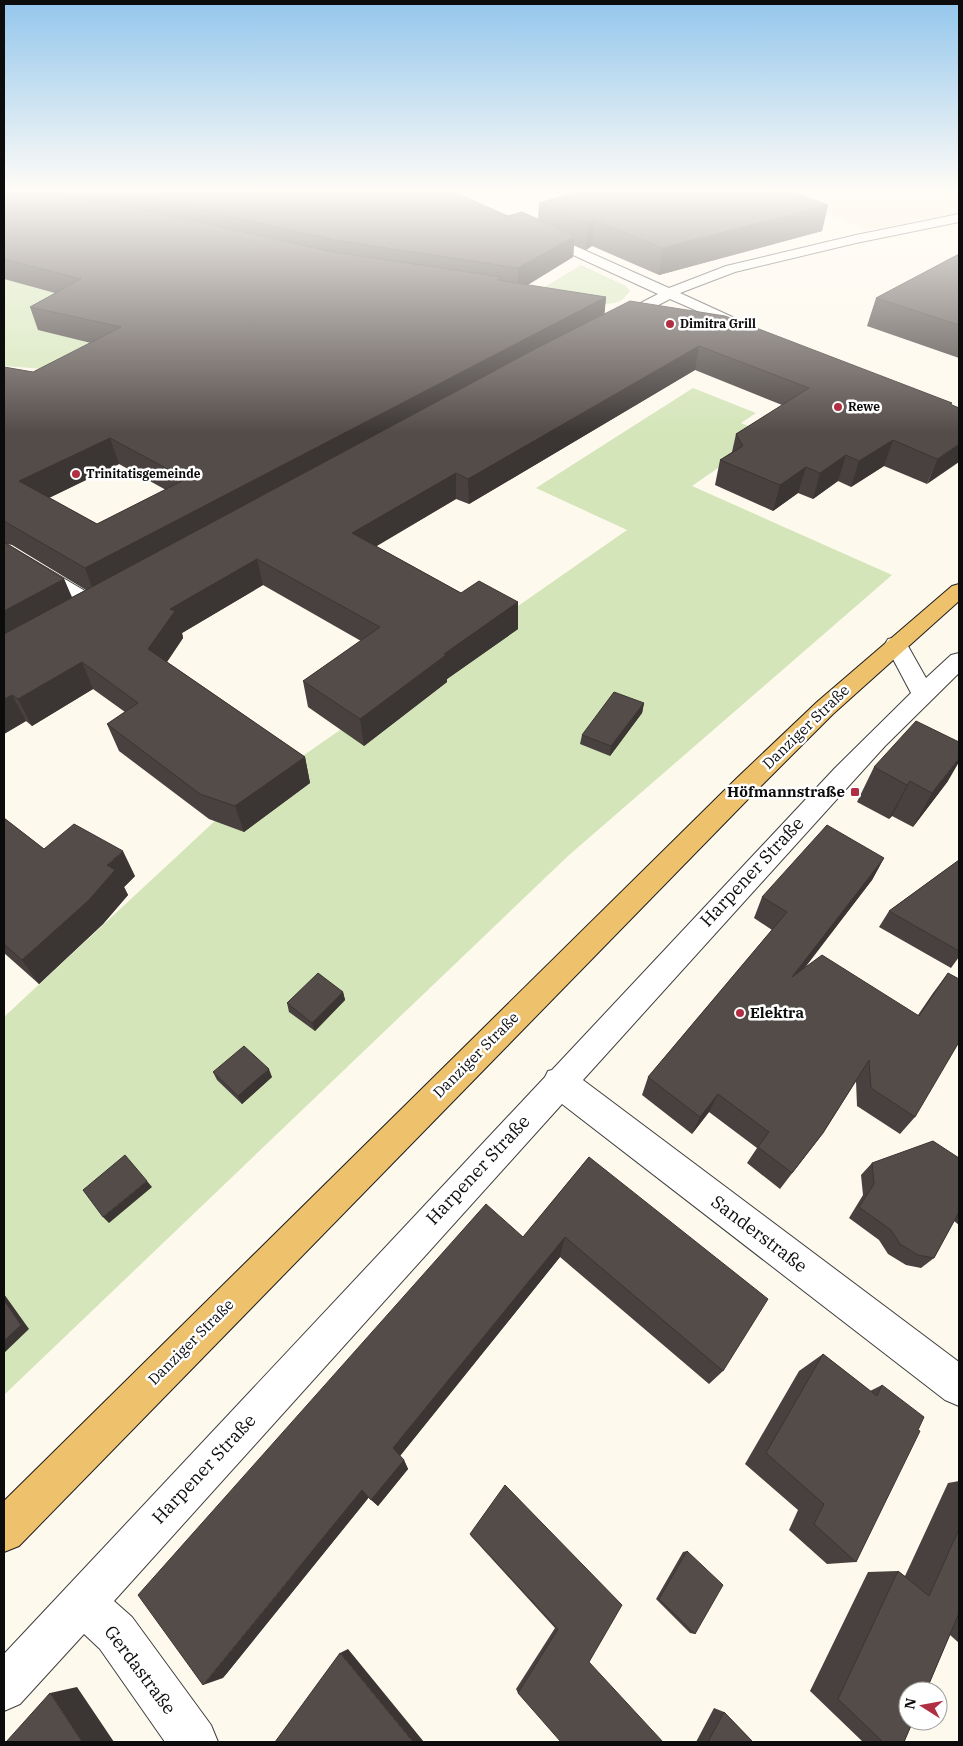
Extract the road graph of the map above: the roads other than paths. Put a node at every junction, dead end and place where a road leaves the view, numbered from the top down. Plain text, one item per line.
1 (617, 270) edge
2 (728, 270) edge
3 (668, 294) junction
4 (607, 311) edge
5 (629, 314) junction
6 (596, 332) edge
7 (762, 336) edge
8 (4, 551) edge
9 (959, 590) edge
10 (94, 606) edge
11 (896, 644) junction
12 (959, 660) edge
13 (923, 694) junction
14 (559, 1082) junction
15 (959, 1386) edge
16 (4, 1531) edge
17 (82, 1602) junction
18 (4, 1688) edge
19 (194, 1742) edge

1 - 3 street
2 - 3 street
3 - 5 street
3 - 7 street
4 - 5 street
5 - 6 street
8 - 10 street
9 - 11 main road, Danziger Straße
11 - 13 street
11 - 16 main road, Danziger Straße
12 - 13 street, Harpener Straße
13 - 14 street, Harpener Straße
14 - 15 street, Sanderstraße
14 - 17 street, Harpener Straße
17 - 18 street, Harpener Straße
17 - 19 street, Gerdastraße

